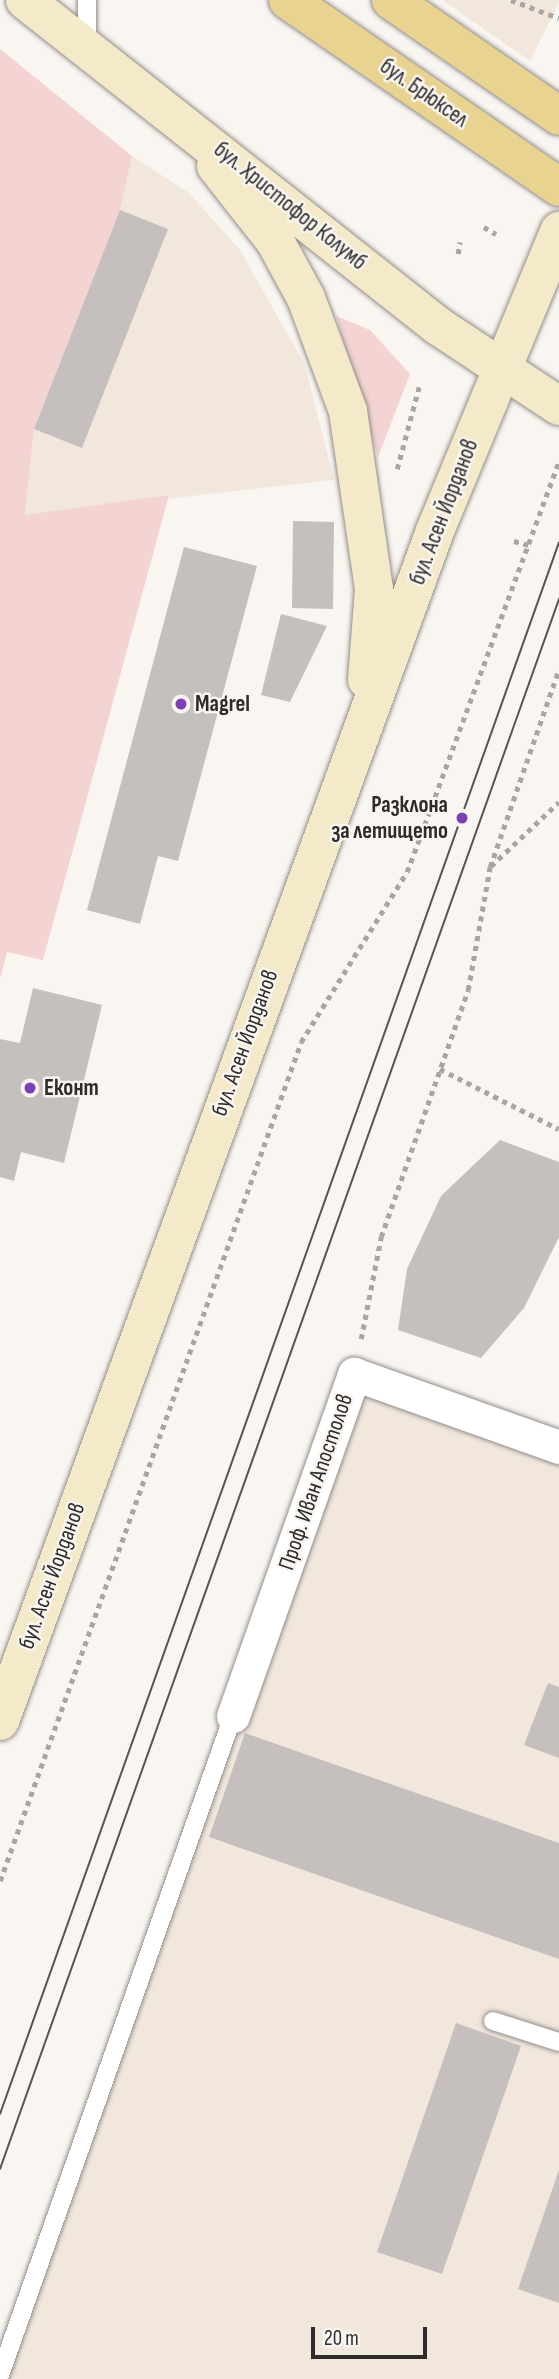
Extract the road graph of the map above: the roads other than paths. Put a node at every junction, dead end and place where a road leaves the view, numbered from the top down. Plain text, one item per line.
1 (25, 0) edge
2 (86, 0) edge
3 (288, 0) edge
4 (391, 0) edge
5 (88, 46) junction
6 (173, 112) junction
7 (559, 116) edge
8 (559, 187) edge
9 (559, 232) edge
10 (501, 369) junction
11 (559, 406) edge
12 (364, 726) junction
13 (559, 1447) edge
14 (233, 1716) joint
15 (0, 1721) edge
16 (493, 2021) dead end
17 (559, 2042) edge
18 (0, 2375) edge

1 - 5 main road, бул. Христофор Колумб
2 - 5 lane
3 - 8 main road, бул. Брюксел
4 - 7 main road
5 - 6 main road, бул. Христофор Колумб
6 - 10 main road, бул. Христофор Колумб
6 - 12 main road
9 - 10 main road, бул. Асен Йорданов
10 - 11 main road, бул. Христофор Колумб
10 - 12 main road, бул. Асен Йорданов
12 - 15 main road, бул. Асен Йорданов
13 - 14 street, Проф. Иван Апостолов
14 - 18 lane
16 - 17 lane

